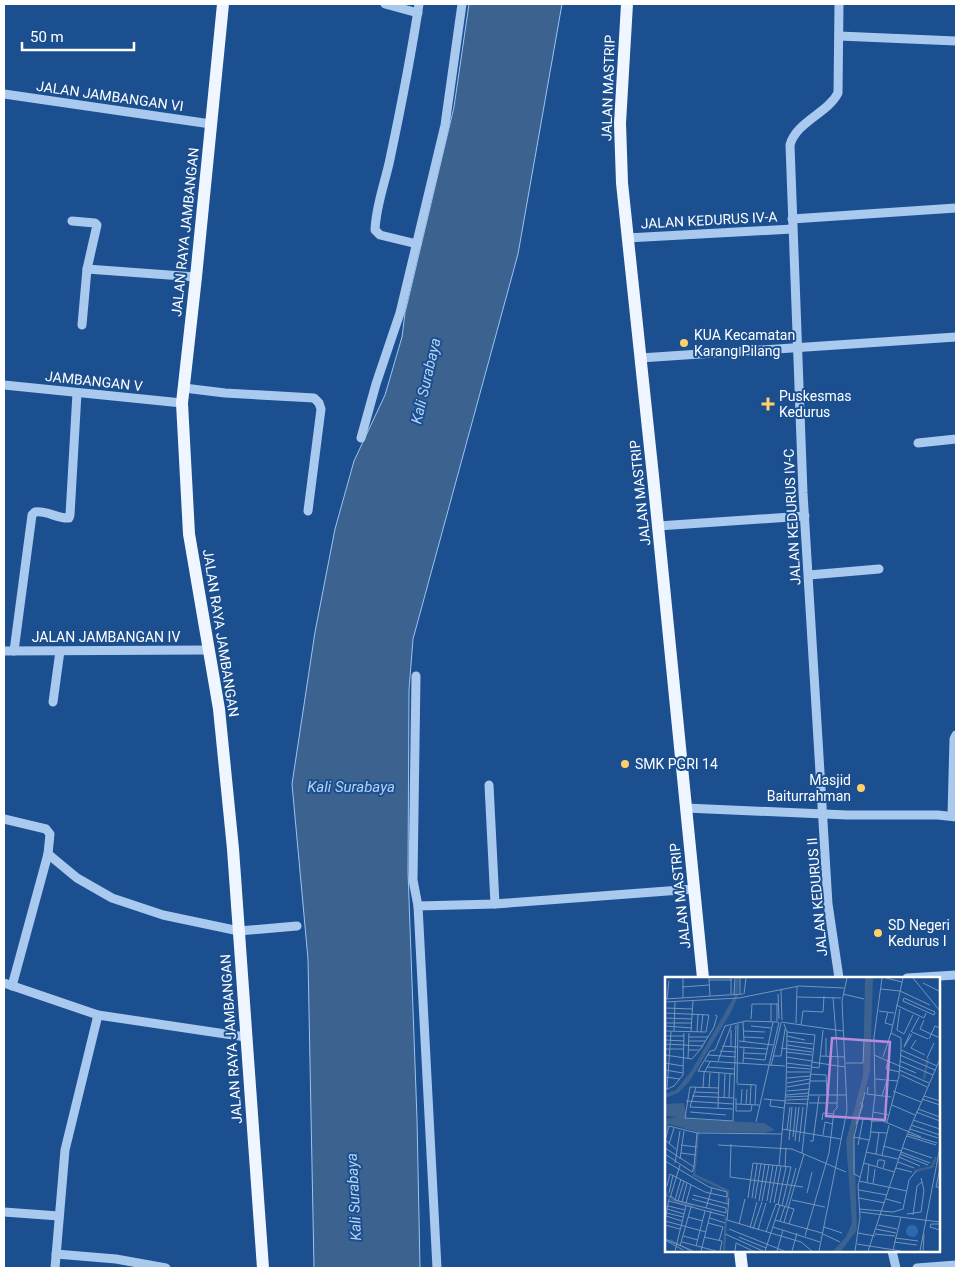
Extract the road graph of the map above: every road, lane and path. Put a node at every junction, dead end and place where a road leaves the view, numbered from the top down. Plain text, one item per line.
1 (223, 4) edge
2 (385, 4) edge
3 (462, 4) edge
4 (627, 4) edge
5 (839, 4) edge
6 (418, 8) edge
7 (839, 36) junction
8 (956, 41) edge
9 (4, 94) edge
10 (211, 124) junction
11 (956, 208) edge
12 (792, 219) junction
13 (72, 221) dead end
14 (792, 229) junction
15 (628, 238) junction
16 (417, 244) junction
17 (87, 269) junction
18 (196, 277) junction
19 (82, 325) dead end
20 (956, 337) edge
21 (798, 347) junction
22 (640, 358) junction
23 (4, 385) edge
24 (184, 388) junction
25 (77, 393) junction
26 (182, 403) junction
27 (361, 438) dead end
28 (956, 439) edge
29 (918, 443) dead end
30 (308, 511) dead end
31 (805, 516) junction
32 (658, 526) junction
33 (879, 569) dead end
34 (809, 575) junction
35 (209, 650) junction
36 (4, 651) edge
37 (14, 651) junction
38 (60, 651) junction
39 (416, 676) dead end
40 (53, 702) dead end
41 (956, 735) edge
42 (490, 785) dead end
43 (686, 808) junction
44 (824, 813) junction
45 (954, 816) edge
46 (4, 819) edge
47 (48, 854) junction
48 (694, 890) junction
49 (495, 904) junction
50 (418, 906) junction
51 (297, 926) dead end
52 (239, 932) junction
53 (956, 975) edge
54 (703, 977) edge
55 (839, 977) edge
56 (923, 977) edge
57 (8, 984) edge
58 (98, 1014) junction
59 (246, 1038) junction
60 (4, 1212) edge
61 (60, 1216) junction
62 (740, 1252) edge
63 (892, 1252) edge
64 (56, 1254) junction
65 (956, 1265) edge
66 (54, 1268) edge
67 (166, 1268) edge
68 (263, 1268) edge
69 (437, 1268) edge
70 (742, 1268) edge
71 (896, 1268) edge
72 (917, 1268) edge

1 - 10 main road, JALAN RAYA JAMBANGAN
2 - 6 street
3 - 16 street
4 - 15 main road, JALAN MASTRIP
5 - 7 street, JALAN KEDURUS IV-C
6 - 16 street
7 - 8 street
7 - 12 street, JALAN KEDURUS IV-C
9 - 10 street, JALAN JAMBANGAN VI
10 - 18 main road, JALAN RAYA JAMBANGAN
11 - 12 street, JALAN KEDURUS IV-A
12 - 14 street, JALAN KEDURUS IV-C
13 - 17 street
14 - 15 street, JALAN KEDURUS IV-A
14 - 21 street, JALAN KEDURUS IV-C
15 - 22 main road, JALAN MASTRIP
16 - 27 street
17 - 18 street
17 - 19 street
18 - 24 main road, JALAN RAYA JAMBANGAN
20 - 21 street
21 - 22 street
21 - 31 street, JALAN KEDURUS IV-C
22 - 32 main road, JALAN MASTRIP
23 - 25 street, JAMBANGAN V
24 - 26 main road, JALAN RAYA JAMBANGAN
24 - 30 street
25 - 26 street, JAMBANGAN V
25 - 37 street
26 - 35 main road, JALAN RAYA JAMBANGAN
28 - 29 street
31 - 32 street
31 - 34 street, JALAN KEDURUS IV-C
32 - 43 main road, JALAN MASTRIP
33 - 34 street
34 - 44 street, JALAN KEDURUS IV-C
35 - 38 street, JALAN JAMBANGAN IV
35 - 52 main road, JALAN RAYA JAMBANGAN
36 - 37 street, JALAN JAMBANGAN IV
37 - 38 street, JALAN JAMBANGAN IV
38 - 40 street
39 - 50 street
41 - 45 street
42 - 49 street
43 - 44 street
43 - 48 main road, JALAN MASTRIP
44 - 45 street
44 - 55 street, JALAN KEDURUS II
46 - 47 street
47 - 52 street
47 - 57 street
48 - 49 street
48 - 54 main road, JALAN MASTRIP
49 - 50 street
50 - 69 street
51 - 52 street
52 - 59 main road, JALAN RAYA JAMBANGAN
53 - 56 street
57 - 58 street
58 - 59 street
58 - 61 street
59 - 68 main road, JALAN RAYA JAMBANGAN
60 - 61 street
61 - 64 street
62 - 70 main road
63 - 71 street
64 - 66 street
64 - 67 street
65 - 72 street

